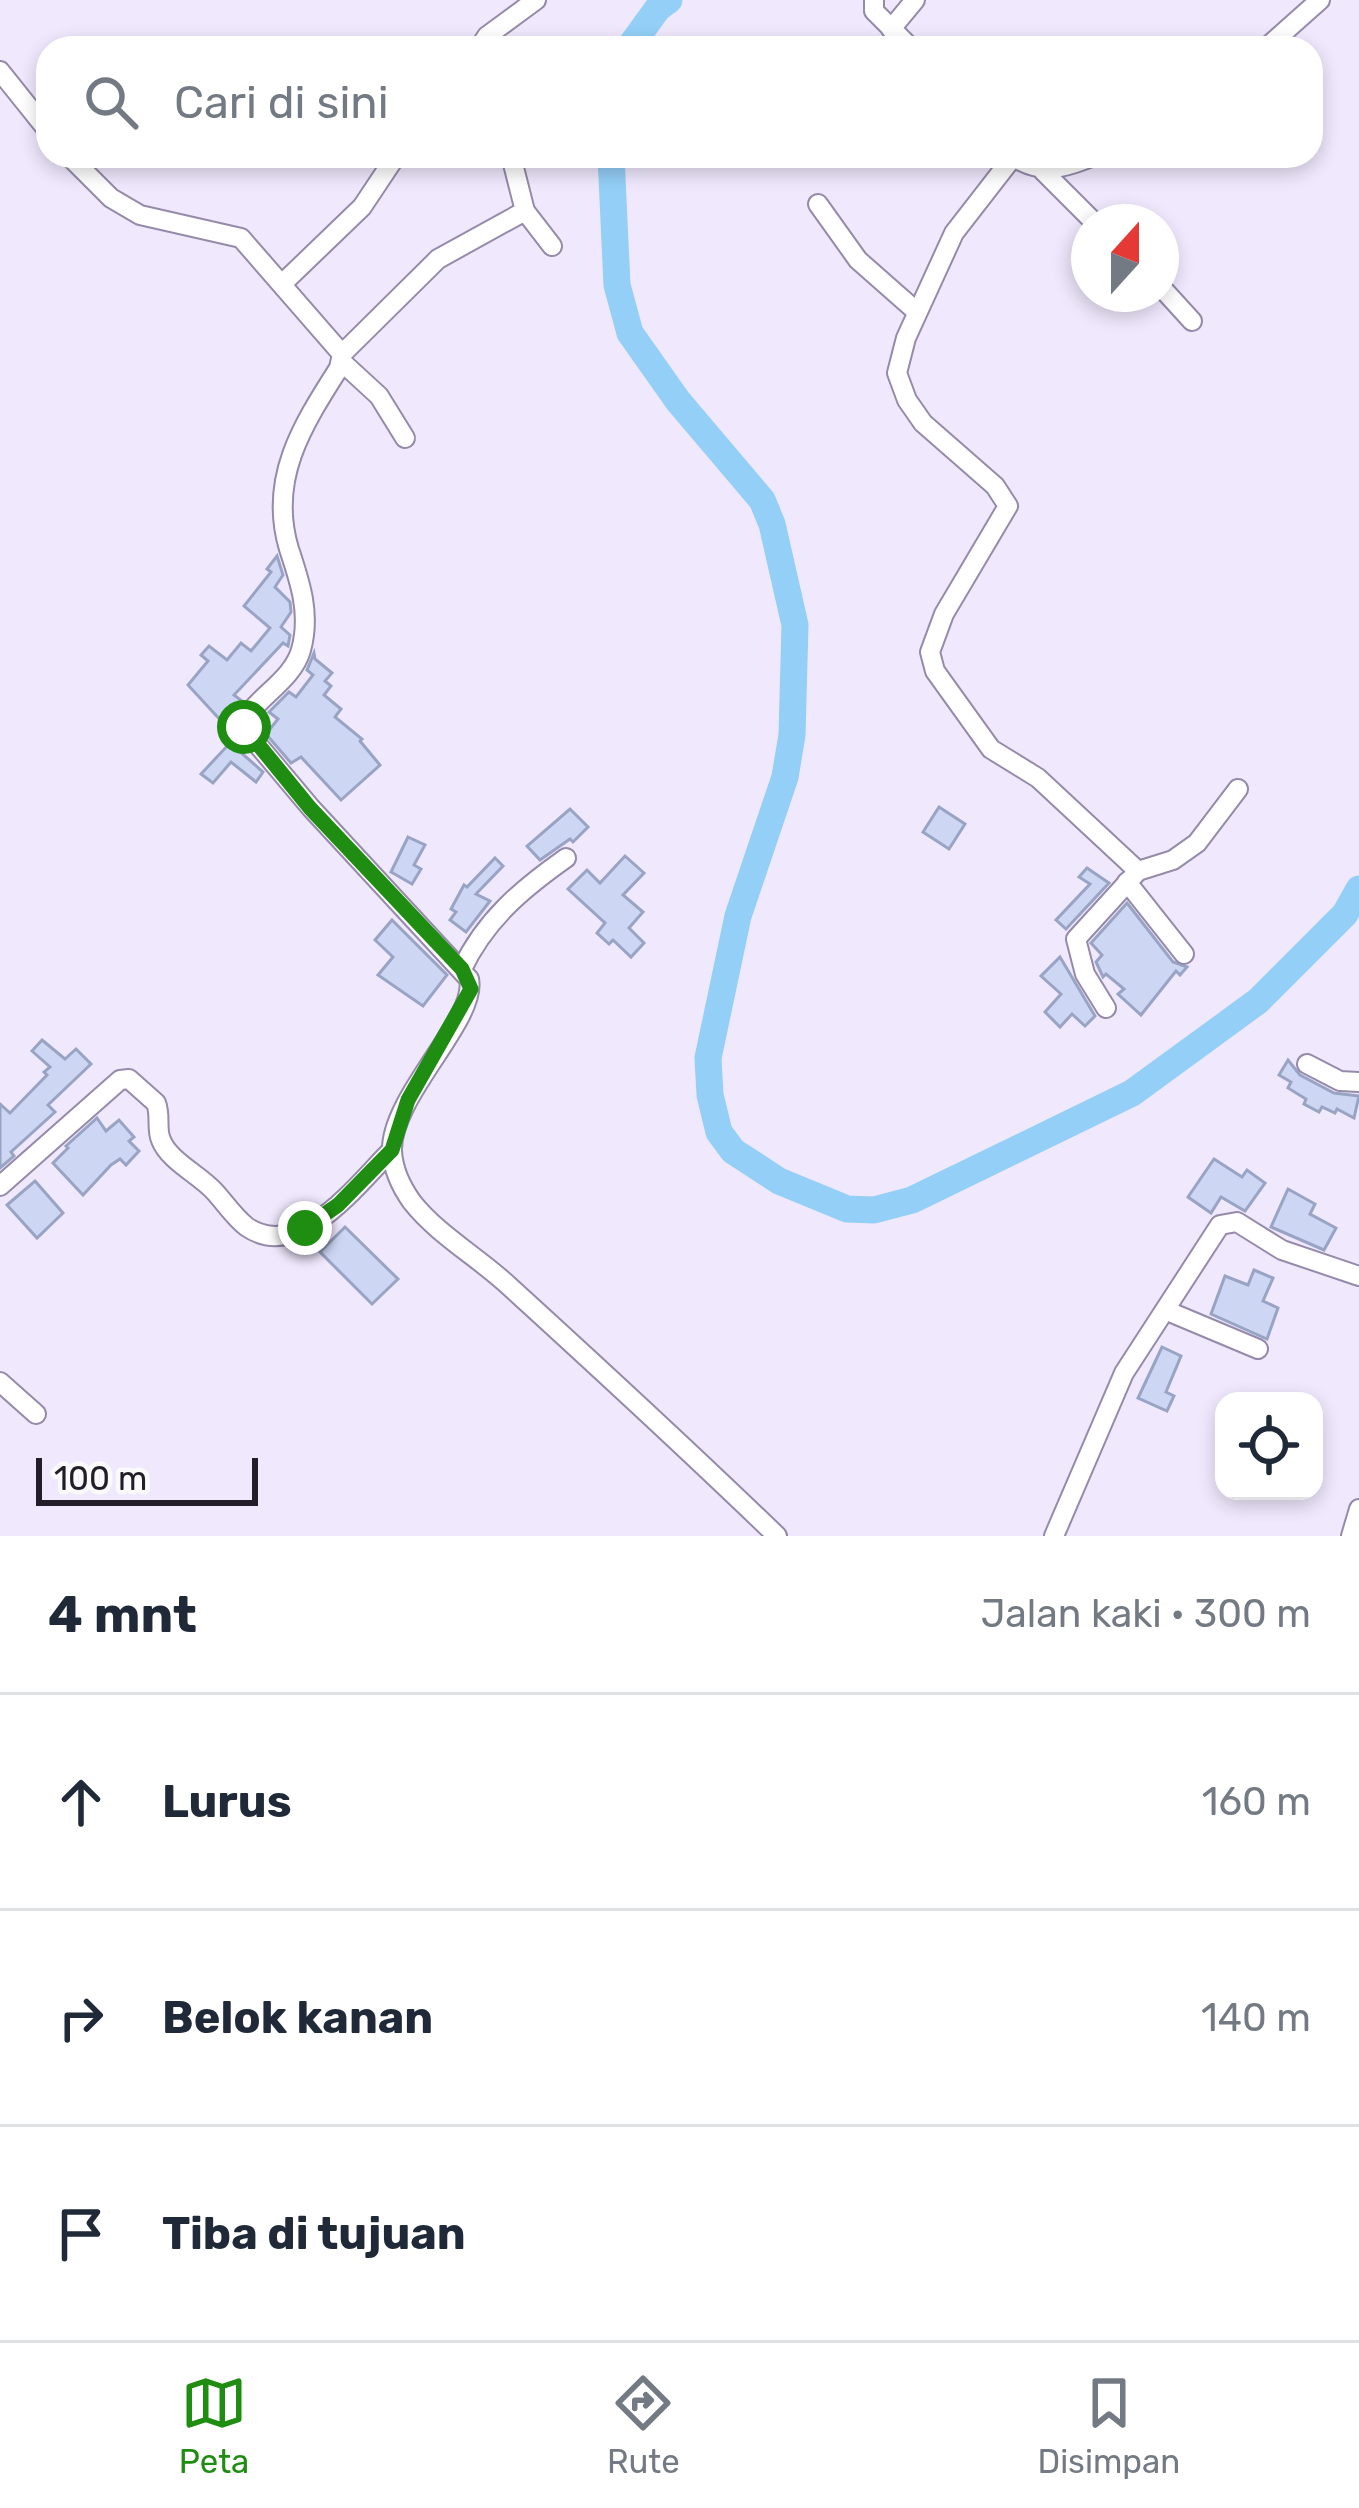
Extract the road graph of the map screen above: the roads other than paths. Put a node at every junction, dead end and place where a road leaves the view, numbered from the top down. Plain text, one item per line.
1 (536, 0) edge
2 (874, 0) edge
3 (915, 0) edge
4 (1320, 0) edge
5 (892, 28) junction
6 (487, 36) edge
7 (900, 36) edge
8 (1280, 36) edge
9 (0, 71) edge
10 (36, 116) edge
11 (81, 168) edge
12 (388, 168) edge
13 (514, 168) edge
14 (1004, 168) edge
15 (1038, 168) edge
16 (1058, 168) edge
17 (1043, 170) junction
18 (818, 204) dead end
19 (1076, 204) edge
20 (524, 211) junction
21 (552, 246) dead end
22 (282, 284) junction
23 (1179, 307) edge
24 (917, 312) junction
25 (1192, 321) dead end
26 (342, 358) junction
27 (405, 438) dead end
28 (1238, 789) dead end
29 (566, 858) dead end
30 (1132, 876) junction
31 (1184, 954) dead end
32 (462, 969) junction
33 (1106, 1008) dead end
34 (1306, 1064) dead end
35 (1359, 1082) edge
36 (392, 1150) junction
37 (0, 1186) edge
38 (1359, 1276) edge
39 (1165, 1310) junction
40 (1258, 1349) dead end
41 (0, 1382) edge
42 (36, 1414) dead end
43 (1359, 1509) edge
44 (777, 1536) edge
45 (1054, 1536) edge
46 (1351, 1536) edge

1 - 6 street
2 - 5 street
3 - 5 street
4 - 8 street
5 - 7 street
9 - 10 street
11 - 22 street
12 - 22 street
13 - 20 street
14 - 24 street
15 - 17 street
16 - 17 street
17 - 19 street
18 - 24 street
20 - 21 street
20 - 26 street
22 - 26 street
23 - 25 street
24 - 30 street
26 - 27 street
26 - 32 street
28 - 30 street
29 - 32 street
30 - 31 street
30 - 33 street
32 - 36 street
34 - 35 street
36 - 37 street
36 - 44 street
38 - 39 street
39 - 40 street
39 - 45 street
41 - 42 street
43 - 46 street

